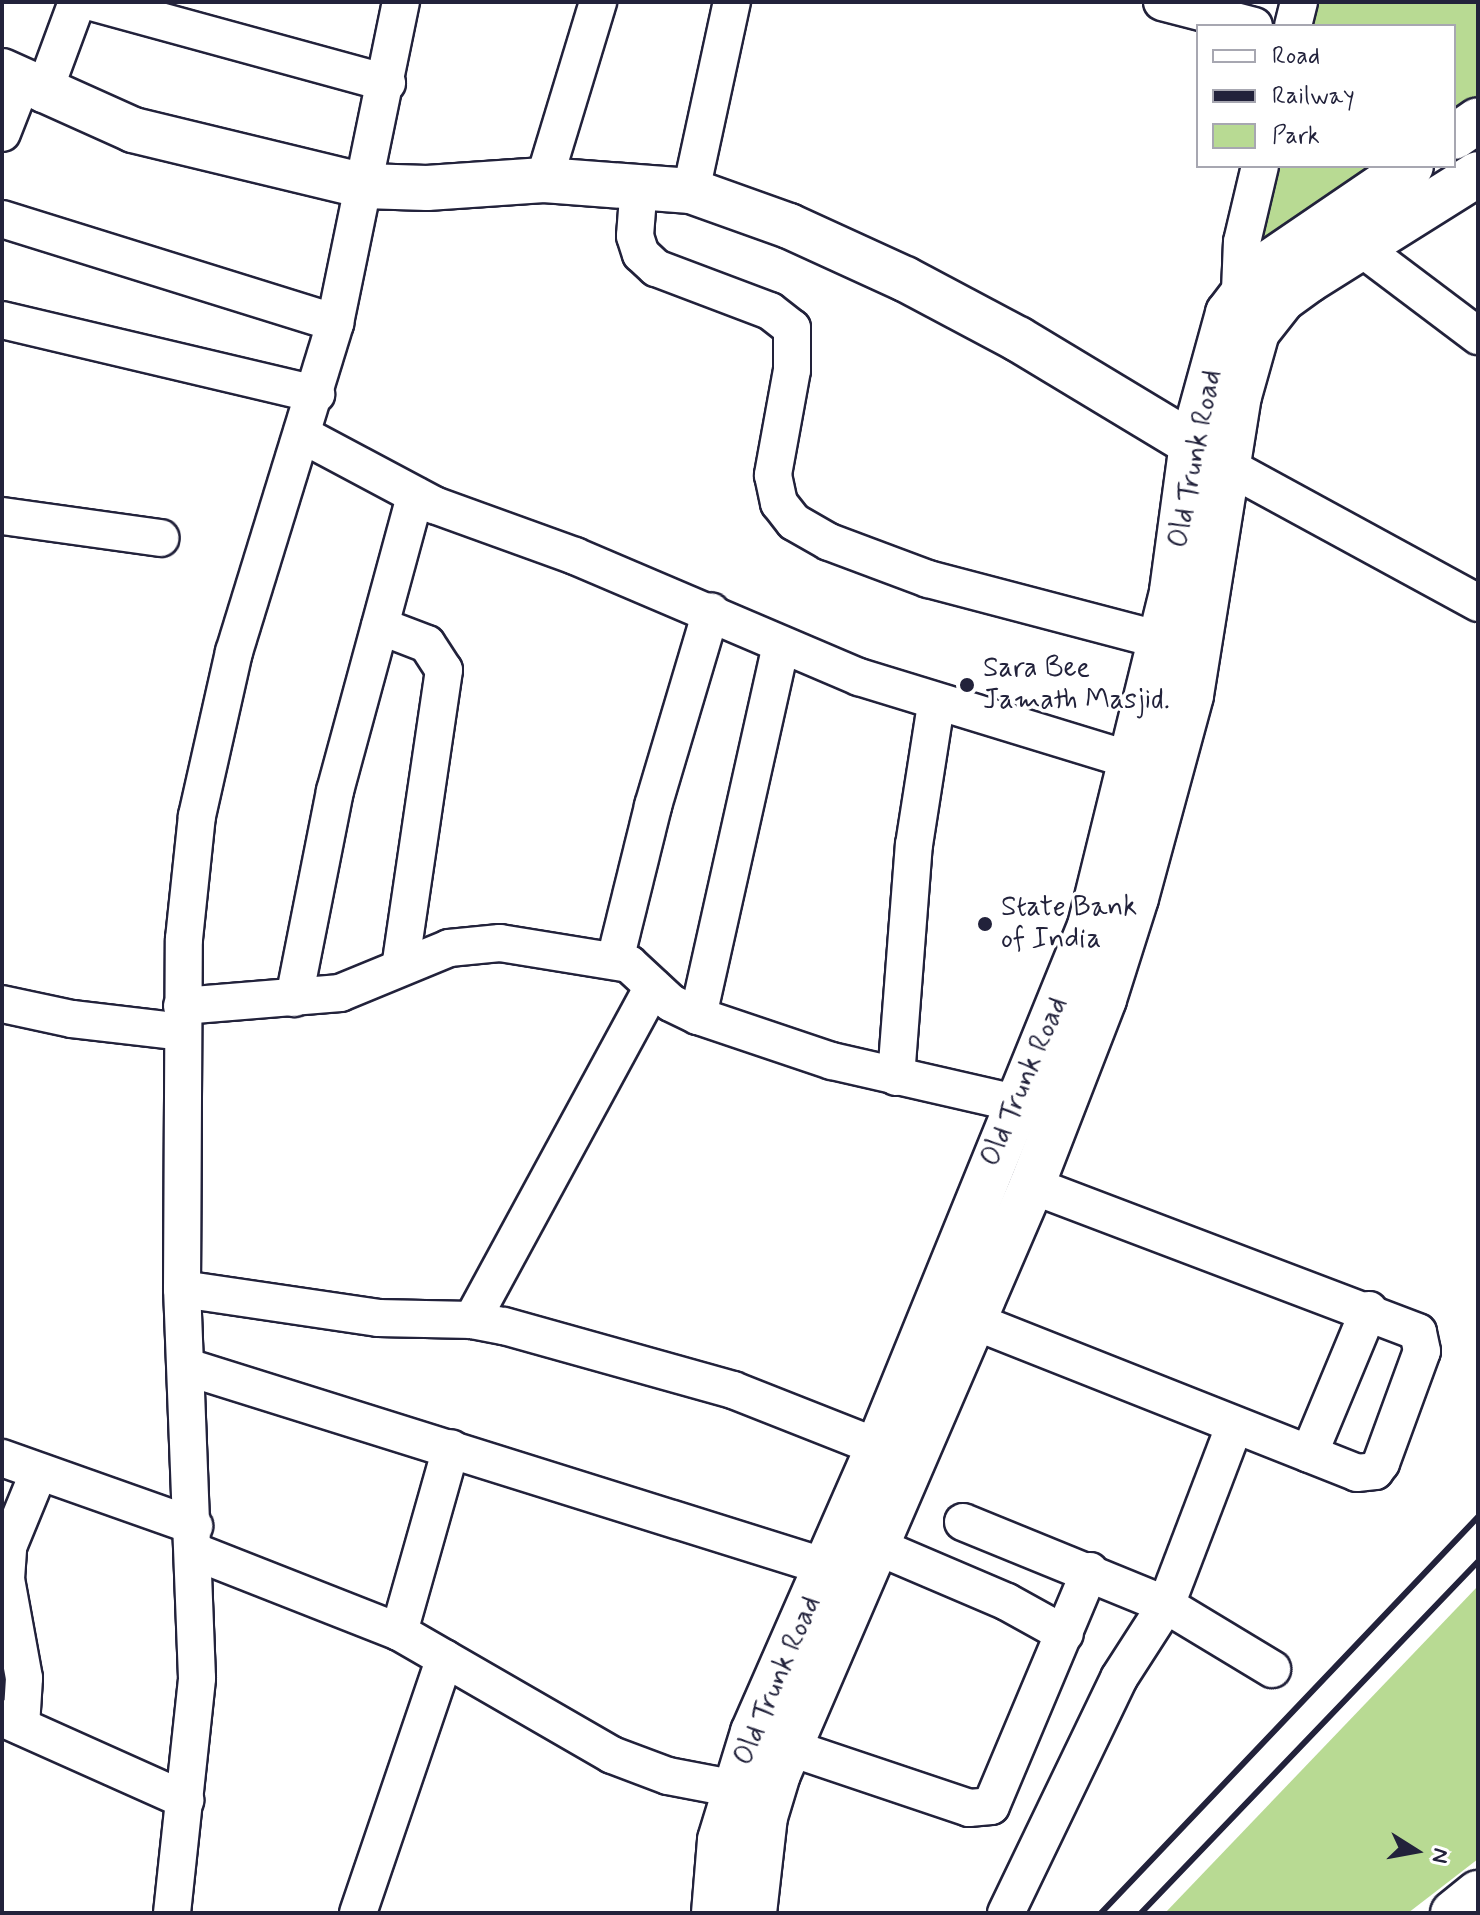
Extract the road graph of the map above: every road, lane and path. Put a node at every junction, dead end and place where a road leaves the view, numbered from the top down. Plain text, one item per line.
1 (77, 2) edge
2 (91, 2) edge
3 (401, 2) edge
4 (598, 2) edge
5 (732, 2) edge
6 (1162, 2) edge
7 (1299, 2) edge
8 (1246, 24) edge
9 (1294, 24) edge
10 (22, 83) edge
11 (387, 83) junction
12 (1478, 120) edge
13 (2, 133) edge
14 (1456, 136) edge
15 (1260, 168) edge
16 (1408, 168) edge
17 (1478, 174) edge
18 (544, 180) junction
19 (639, 184) junction
20 (364, 186) junction
21 (691, 191) junction
22 (2, 219) edge
23 (1360, 247) junction
24 (1240, 291) junction
25 (2, 320) edge
26 (335, 323) junction
27 (1478, 336) edge
28 (316, 394) junction
29 (303, 435) junction
30 (1209, 455) junction
31 (415, 496) junction
32 (2, 516) edge
33 (160, 538) dead end
34 (1478, 603) edge
35 (711, 611) junction
36 (380, 626) junction
37 (1160, 640) junction
38 (781, 645) junction
39 (936, 705) junction
40 (1133, 761) junction
41 (615, 960) junction
42 (400, 967) junction
43 (653, 987) junction
44 (294, 998) junction
45 (2, 1004) edge
46 (698, 1016) junction
47 (182, 1019) junction
48 (896, 1077) junction
49 (1017, 1103) junction
50 (1060, 1113) junction
51 (1032, 1185) junction
52 (182, 1289) junction
53 (1369, 1310) junction
54 (472, 1320) junction
55 (971, 1320) junction
56 (187, 1367) junction
57 (1234, 1427) junction
58 (878, 1447) junction
59 (451, 1448) junction
60 (1309, 1454) junction
61 (2, 1458) edge
62 (38, 1474) junction
63 (963, 1522) dead end
64 (195, 1539) junction
65 (876, 1546) junction
66 (826, 1567) junction
67 (1090, 1571) junction
68 (1166, 1605) junction
69 (399, 1632) junction
70 (1065, 1634) junction
71 (445, 1658) junction
72 (1272, 1669) dead end
73 (12, 1722) edge
74 (788, 1747) junction
75 (752, 1792) junction
76 (185, 1800) junction
77 (1478, 1893) edge
78 (176, 1912) edge
79 (358, 1913) edge
80 (714, 1913) edge
81 (754, 1913) edge
82 (1006, 1913) edge
83 (1453, 1913) edge

1 - 10 street
2 - 11 street
3 - 11 street
4 - 18 street
5 - 21 street
6 - 8 street
7 - 9 street
10 - 13 street
10 - 20 main road
11 - 20 street
12 - 14 main road
15 - 24 street
16 - 24 main road, Old Trunk Road
17 - 23 main road
18 - 19 main road
18 - 20 main road
19 - 21 main road
19 - 37 street
20 - 26 street
21 - 30 main road
22 - 26 street
23 - 27 street
23 - 30 main road
24 - 30 main road, Old Trunk Road
25 - 28 street
26 - 28 street
28 - 29 street
29 - 31 street
29 - 47 street
30 - 34 street
30 - 37 main road, Old Trunk Road
30 - 50 main road
31 - 35 street
31 - 36 street
32 - 33 street
35 - 38 street
35 - 41 street
36 - 42 street
36 - 44 street
37 - 40 main road, Old Trunk Road
38 - 39 street
38 - 46 street
39 - 40 street
39 - 48 street
40 - 49 main road, Old Trunk Road
41 - 42 street
41 - 43 street
42 - 44 street
43 - 46 street
43 - 54 street
44 - 47 street
45 - 47 street
46 - 48 street
47 - 52 street
48 - 49 street
49 - 50 street
49 - 58 main road, Old Trunk Road
50 - 51 main road
51 - 53 street
51 - 55 main road
52 - 54 street
52 - 56 street
53 - 60 street
53 - 60 street
54 - 58 street
55 - 57 street
55 - 65 main road
56 - 59 street
56 - 64 street
57 - 60 street
57 - 68 street
58 - 66 main road, Old Trunk Road
59 - 66 street
59 - 69 street
61 - 62 street
62 - 64 street
62 - 73 street
63 - 67 street
64 - 69 street
64 - 76 street
65 - 70 street
65 - 74 main road
66 - 75 main road, Old Trunk Road
67 - 68 street
67 - 70 street
68 - 72 street
68 - 82 street
69 - 71 street
70 - 74 street
71 - 75 street
71 - 79 street
73 - 76 street
74 - 75 main road
75 - 80 main road, Old Trunk Road
75 - 81 main road
76 - 78 street
77 - 83 main road

